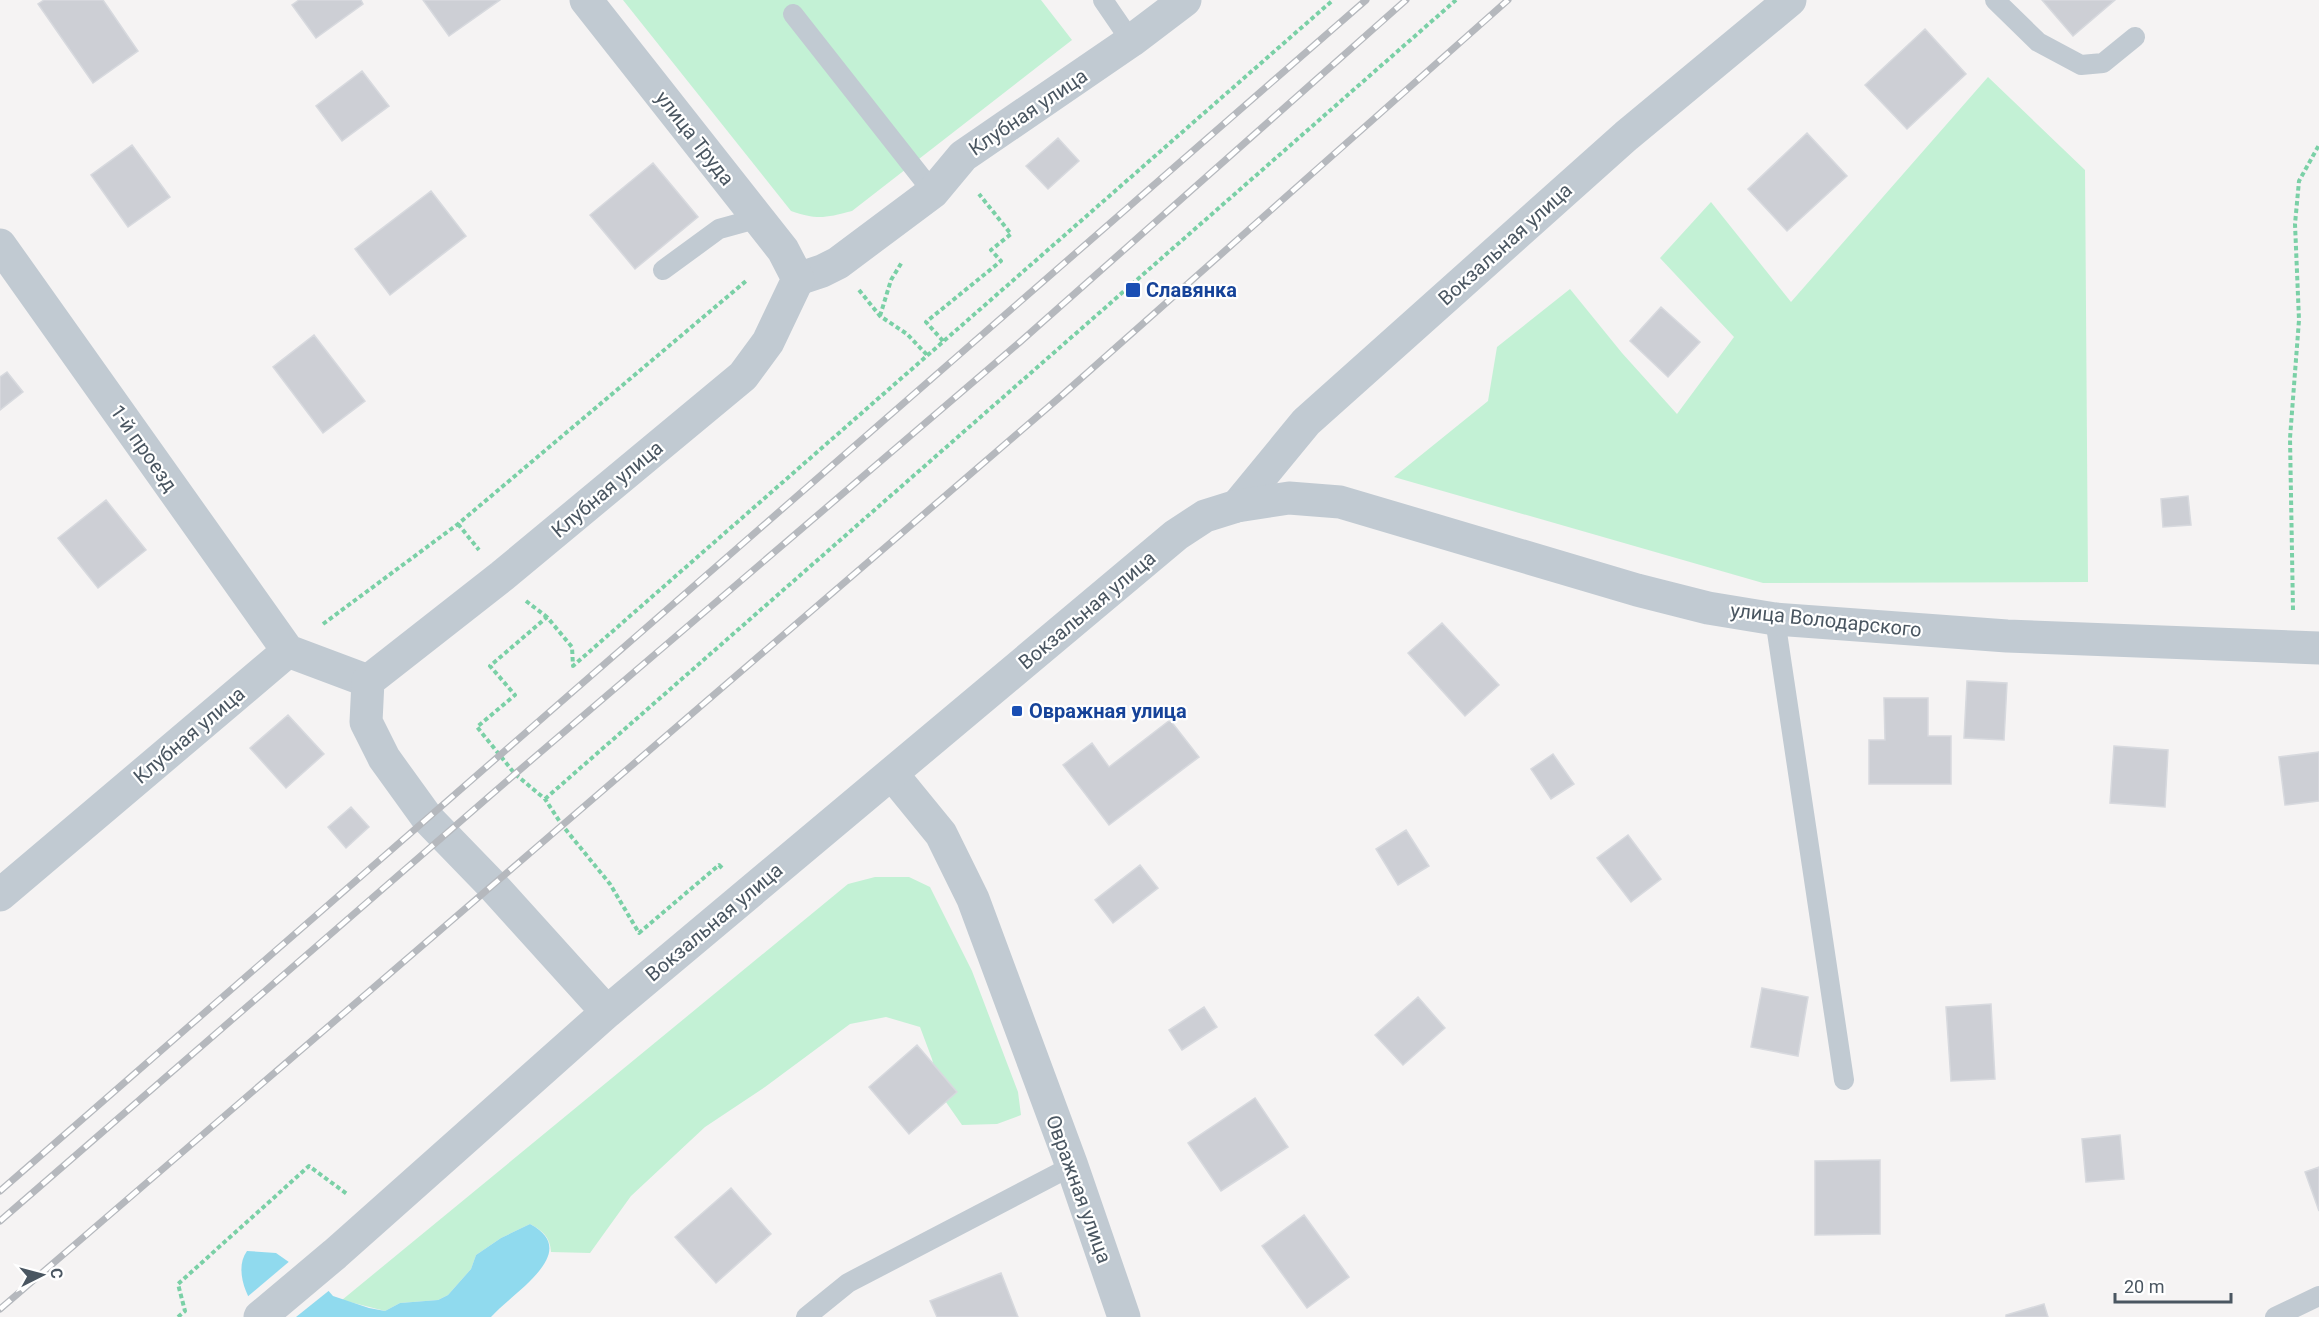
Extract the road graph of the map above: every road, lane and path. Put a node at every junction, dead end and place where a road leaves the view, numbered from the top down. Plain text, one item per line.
1 (586, 0) edge
2 (1103, 0) edge
3 (1185, 0) edge
4 (1333, 0) edge
5 (1456, 0) edge
6 (1790, 0) edge
7 (1995, 0) edge
8 (793, 14) dead end
9 (2135, 36) dead end
10 (1131, 41) junction
11 (2319, 145) edge
12 (974, 189) dead end
13 (933, 192) junction
14 (981, 197) junction
15 (972, 204) dead end
16 (759, 218) junction
17 (0, 245) edge
18 (904, 259) dead end
19 (663, 270) dead end
20 (798, 279) junction
21 (746, 281) dead end
22 (880, 316) dead end
23 (907, 334) dead end
24 (943, 341) junction
25 (927, 355) junction
26 (1237, 506) junction
27 (458, 524) junction
28 (467, 534) dead end
29 (1176, 536) joint
30 (1775, 619) junction
31 (2307, 647) edge
32 (288, 651) junction
33 (368, 681) junction
34 (892, 774) junction
35 (545, 799) junction
36 (0, 895) edge
37 (748, 895) junction
38 (607, 1012) junction
39 (1844, 1080) dead end
40 (1072, 1166) junction
41 (354, 1200) dead end
42 (2319, 1296) edge
43 (178, 1317) edge
44 (260, 1317) edge
45 (806, 1317) edge
46 (1124, 1317) edge
47 (2276, 1317) edge

1 - 16 street, улица Труда
2 - 10 lane
3 - 10 street, Клубная улица
4 - 24 path
5 - 35 path
6 - 26 street, Вокзальная улица
7 - 9 lane
8 - 13 lane
10 - 13 street, Клубная улица
11 - 31 path
12 - 14 path
13 - 20 street, Клубная улица
14 - 15 path
14 - 24 path
16 - 19 lane
16 - 20 street, улица Труда
17 - 32 street, 1-й проезд
18 - 22 path
20 - 33 street, Клубная улица
21 - 27 path
23 - 25 path
24 - 25 path
25 - 35 path
26 - 29 street, улица Володарского
26 - 30 street, улица Володарского
27 - 28 path
27 - 32 path
29 - 34 street, Вокзальная улица
30 - 31 street, улица Володарского
30 - 39 lane
32 - 33 street
32 - 36 street, Клубная улица
33 - 38 street
34 - 37 street, Вокзальная улица
34 - 40 street, Овражная улица
35 - 37 path
37 - 38 street, Вокзальная улица
38 - 44 street, Вокзальная улица
40 - 45 lane
40 - 46 street, Овражная улица
41 - 43 path
42 - 47 lane

